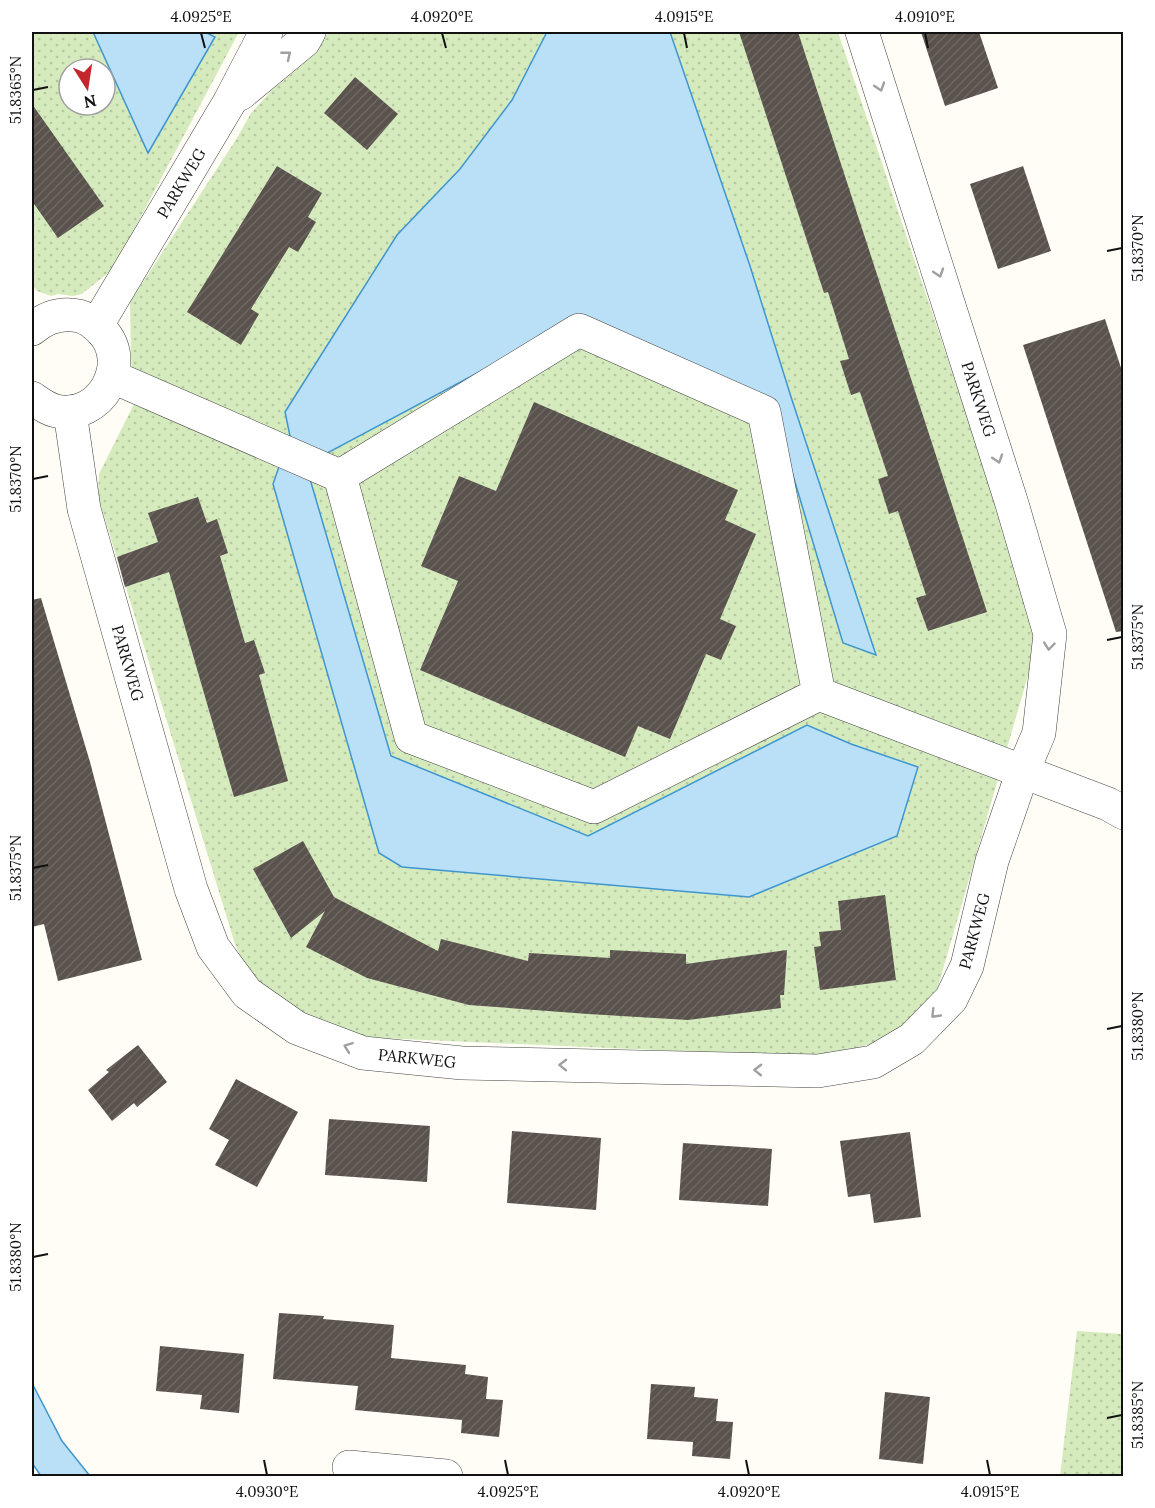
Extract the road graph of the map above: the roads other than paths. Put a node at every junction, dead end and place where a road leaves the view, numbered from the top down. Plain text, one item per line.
1 (266, 32) edge
2 (309, 32) edge
3 (862, 32) edge
4 (229, 103) junction
5 (97, 326) junction
6 (32, 329) edge
7 (113, 377) junction
8 (32, 398) edge
9 (70, 412) junction
10 (340, 476) junction
11 (819, 693) junction
12 (1023, 771) junction
13 (1124, 813) edge
14 (349, 1467) dead end
15 (446, 1476) edge

1 - 4 street, PARKWEG
4 -> 2 street, PARKWEG
3 -> 12 street, PARKWEG
4 - 5 street, PARKWEG
5 - 6 street
5 - 7 street
7 - 9 street
7 - 10 street
8 - 9 street
12 -> 9 street, PARKWEG
10 - 11 street
10 - 11 street
11 - 12 street
12 - 13 street
14 - 15 street

